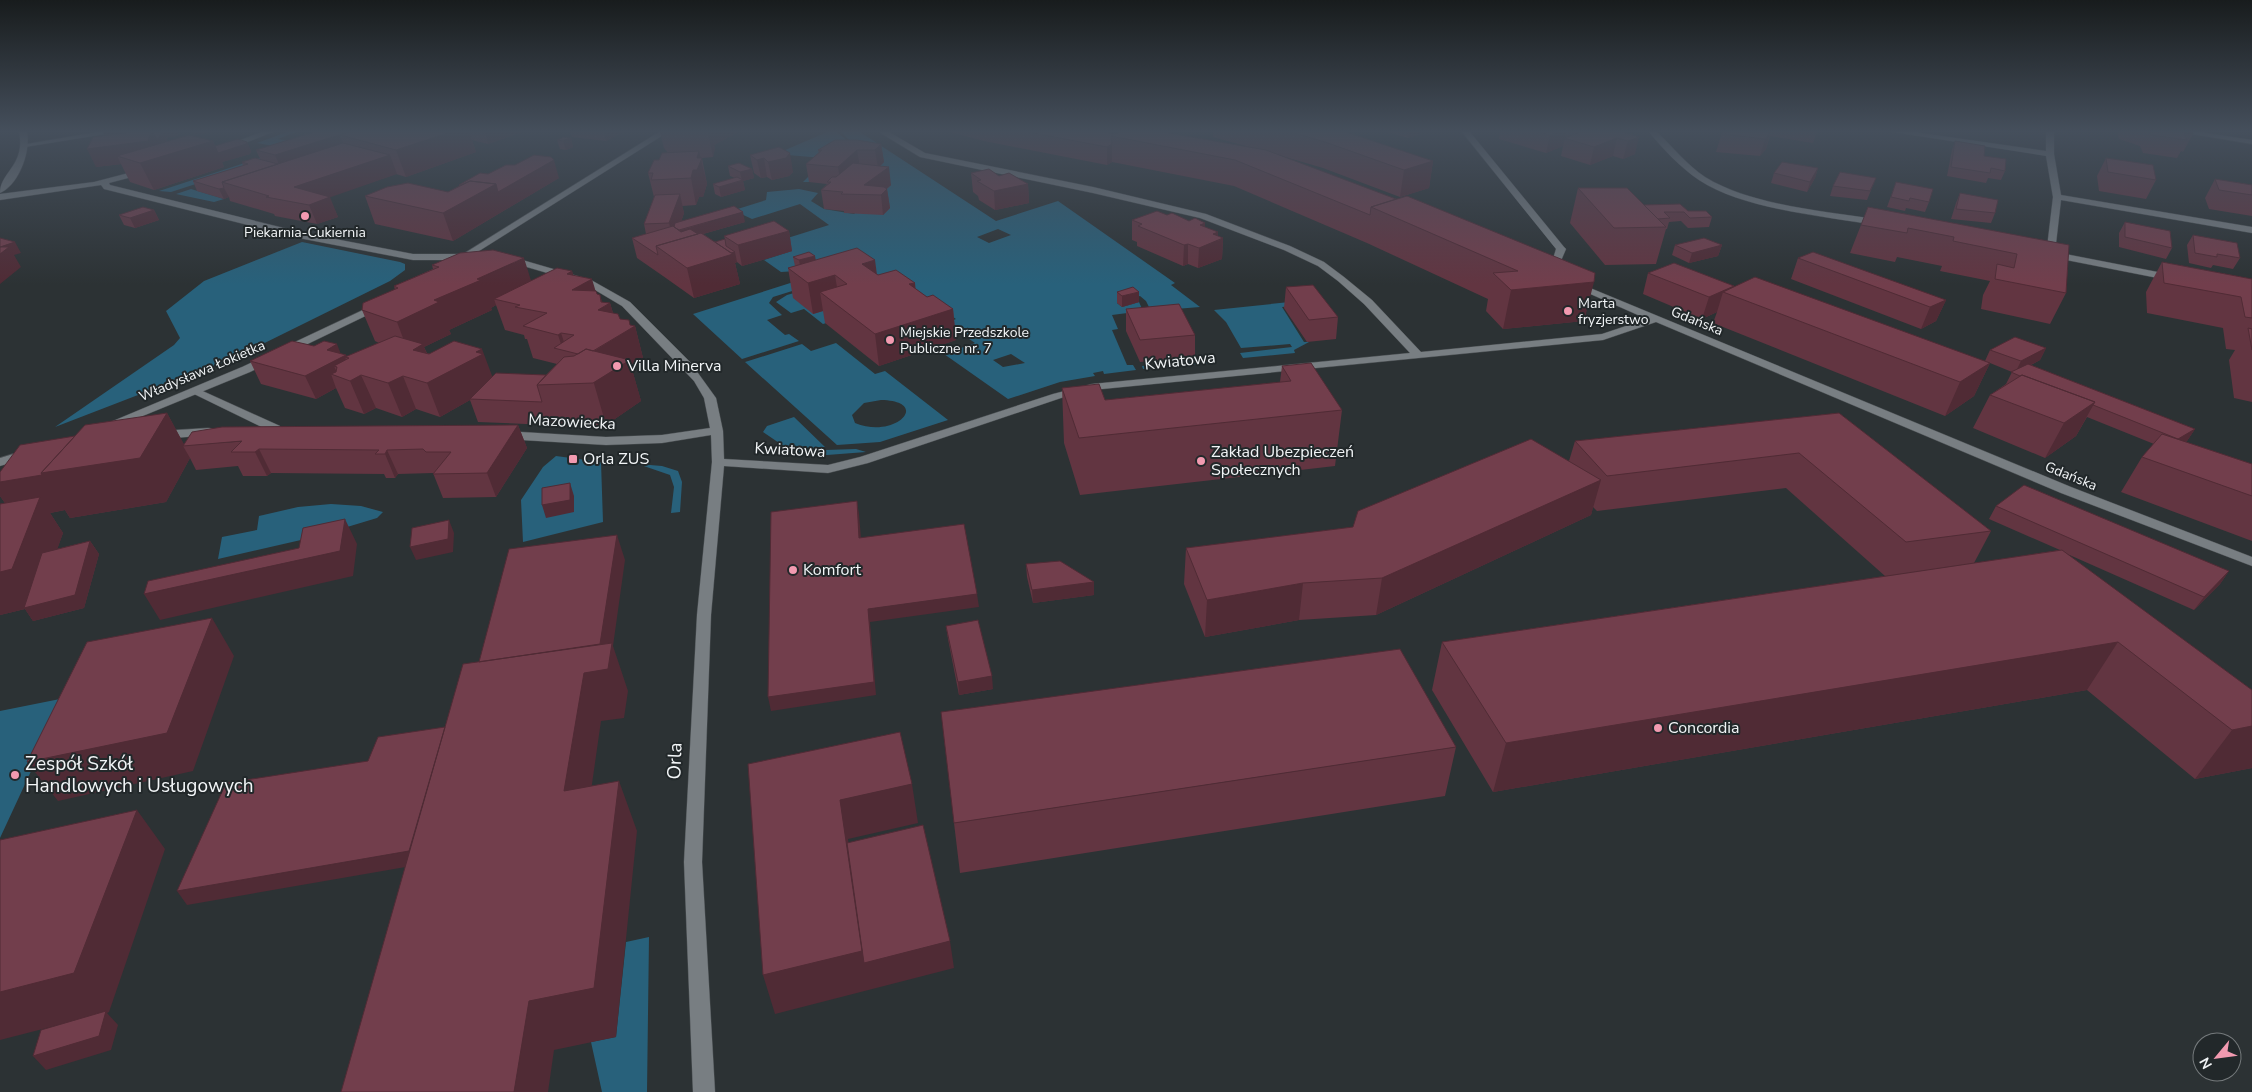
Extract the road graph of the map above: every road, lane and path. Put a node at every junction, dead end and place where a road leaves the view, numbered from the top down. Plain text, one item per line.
1 (97, 183) edge
2 (105, 183) edge
3 (582, 183) edge
4 (1059, 183) edge
5 (1507, 183) edge
6 (1712, 183) edge
7 (2055, 183) edge
8 (0, 197) edge
9 (2057, 198) junction
10 (1893, 225) edge
11 (2252, 230) edge
12 (465, 256) junction
13 (442, 270) edge
14 (2186, 280) edge
15 (390, 300) edge
16 (1653, 320) junction
17 (1417, 354) junction
18 (196, 390) junction
19 (100, 428) edge
20 (276, 429) junction
21 (293, 429) edge
22 (248, 430) edge
23 (220, 432) edge
24 (716, 432) junction
25 (492, 435) edge
26 (149, 436) edge
27 (37, 450) edge
28 (0, 462) edge
29 (718, 462) junction
30 (2252, 562) edge
31 (704, 1092) edge

1 - 8 street
2 - 12 street, Orla
3 - 12 street
4 - 17 street
5 - 16 street, Gdańska
6 - 10 street
7 - 9 street
9 - 11 street
9 - 14 street
12 - 13 street
12 - 24 street, Orla
15 - 18 street, Władysława Łokietka
16 - 17 street, Kwiatowa
16 - 30 street, Gdańska
17 - 29 street, Kwiatowa
18 - 19 street, Władysława Łokietka
18 - 20 street
20 - 21 street
20 - 22 street
23 - 26 street
24 - 25 street, Mazowiecka
24 - 29 street, Orla
27 - 28 street
29 - 31 street, Orla

